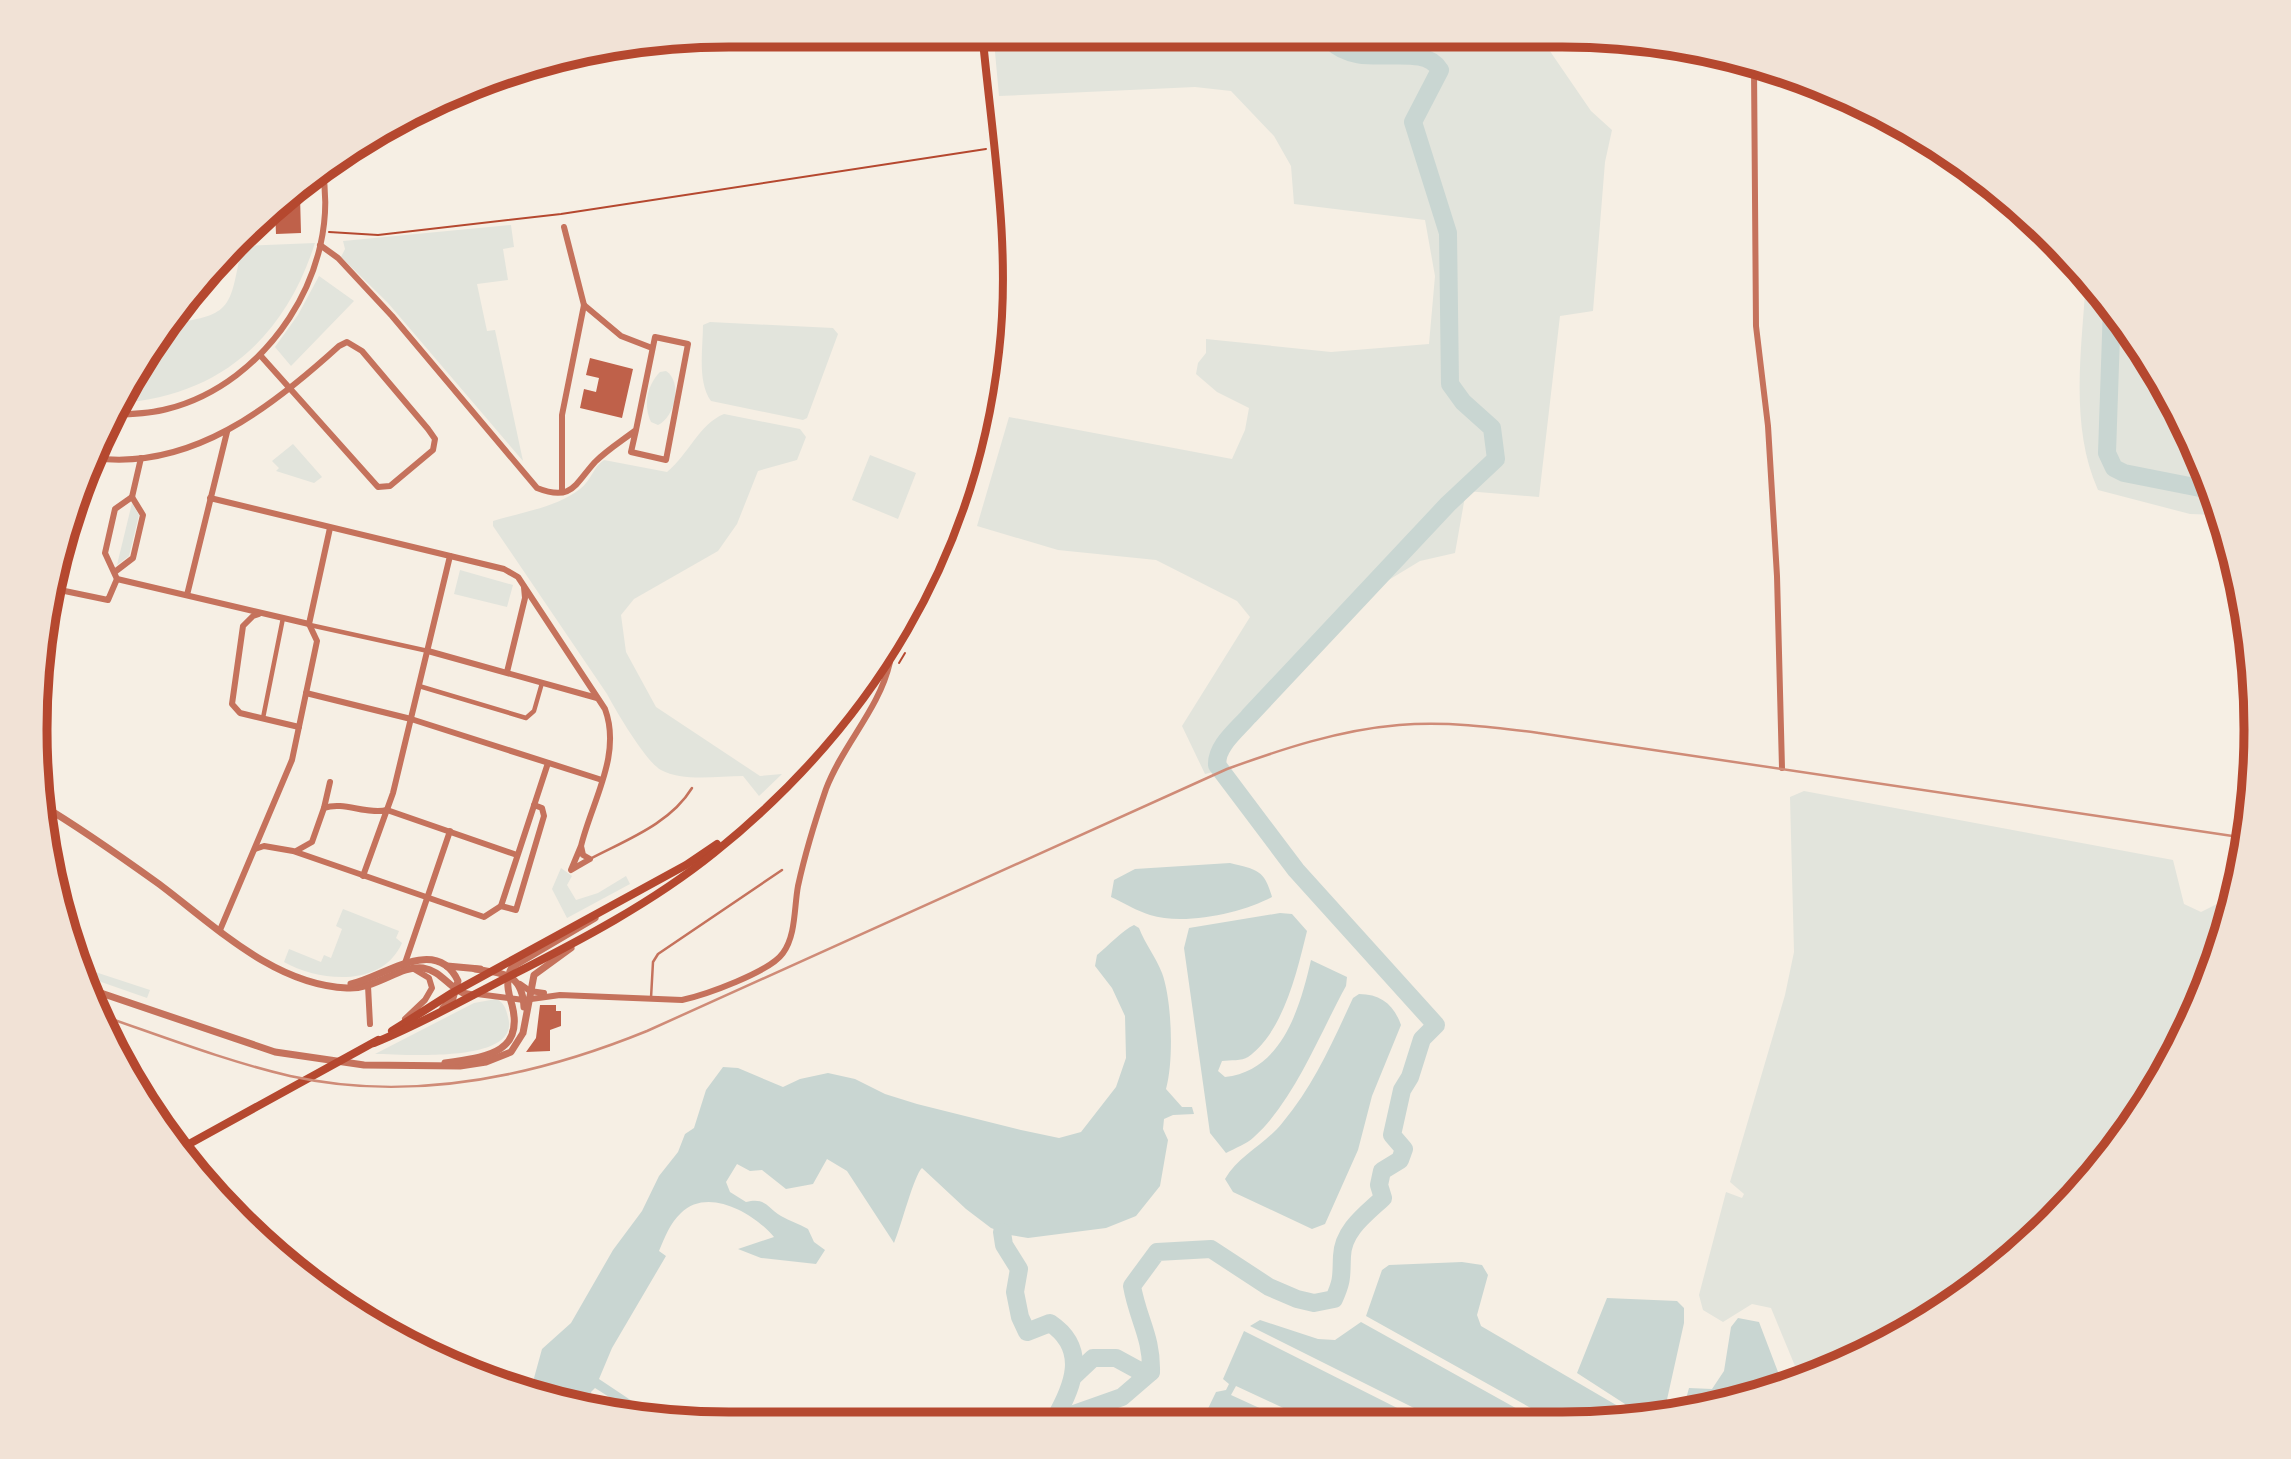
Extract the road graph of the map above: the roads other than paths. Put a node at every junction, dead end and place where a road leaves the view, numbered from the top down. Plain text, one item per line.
1 (983, 47) edge
2 (1754, 75) edge
3 (322, 182) edge
4 (564, 227) dead end
5 (320, 245) junction
6 (584, 305) junction
7 (652, 348) junction
8 (260, 355) junction
9 (292, 387) junction
10 (126, 414) edge
11 (636, 430) junction
12 (227, 432) junction
13 (212, 438) junction
14 (223, 451) junction
15 (104, 458) edge
16 (141, 458) junction
17 (562, 492) junction
18 (132, 497) junction
19 (210, 498) junction
20 (330, 528) junction
21 (450, 556) junction
22 (117, 575) junction
23 (524, 586) junction
24 (61, 590) edge
25 (187, 595) junction
26 (536, 604) junction
27 (234, 607) junction
28 (523, 607) junction
29 (263, 614) junction
30 (283, 618) junction
31 (309, 624) junction
32 (243, 626) junction
33 (428, 651) junction
34 (891, 660) junction
35 (507, 672) junction
36 (542, 683) junction
37 (419, 687) junction
38 (306, 693) junction
39 (597, 698) junction
40 (263, 718) junction
41 (411, 719) junction
42 (299, 727) junction
43 (548, 763) junction
44 (1782, 768) dead end
45 (602, 780) junction
46 (330, 782) dead end
47 (692, 788) dead end
48 (534, 805) junction
49 (324, 808) junction
50 (387, 810) junction
51 (52, 811) edge
52 (751, 820) junction
53 (264, 828) junction
54 (450, 831) junction
55 (315, 838) junction
56 (270, 846) junction
57 (581, 846) junction
58 (293, 851) junction
59 (252, 854) junction
60 (517, 855) junction
61 (316, 859) junction
62 (590, 859) junction
63 (782, 870) dead end
64 (363, 876) junction
65 (426, 899) junction
66 (618, 902) junction
67 (501, 906) junction
68 (603, 926) junction
69 (220, 930) junction
70 (514, 959) junction
71 (404, 961) junction
72 (432, 961) junction
73 (412, 968) junction
74 (475, 969) junction
75 (404, 972) junction
76 (490, 972) junction
77 (509, 977) junction
78 (320, 984) junction
79 (368, 986) junction
80 (456, 990) junction
81 (100, 993) edge
82 (477, 994) junction
83 (527, 997) junction
84 (510, 998) junction
85 (651, 1000) junction
86 (370, 1024) dead end
87 (403, 1031) junction
88 (385, 1036) junction
89 (374, 1042) junction
90 (417, 1067) junction
91 (188, 1145) edge

1 - 34 main road
2 - 44 street
3 - 5 street
4 - 6 street
5 - 8 street
5 - 17 street
6 - 7 street
6 - 17 street
7 - 11 street
7 - 11 street
8 - 9 street
8 - 10 street
9 - 9 street
9 - 12 street
11 - 17 street
12 - 13 street
12 - 14 street
13 - 14 street
13 - 16 street
14 - 19 street
15 - 16 street
16 - 18 street
18 - 22 street
18 - 22 street
19 - 20 street
19 - 25 street
20 - 21 street
20 - 31 street
21 - 23 street
21 - 33 street
22 - 24 street
22 - 25 street
23 - 26 street
23 - 28 street
25 - 27 street
26 - 28 street
26 - 39 street
27 - 29 street
27 - 32 street
28 - 35 street
29 - 30 street
29 - 32 street
30 - 31 street
30 - 40 street
31 - 33 street
31 - 38 street
32 - 40 street
33 - 35 street
33 - 37 street
34 - 52 main road
34 - 85 street
35 - 36 street
36 - 37 street
36 - 39 street
37 - 41 street
38 - 41 street
38 - 42 street
39 - 45 street
40 - 42 street
41 - 43 street
41 - 50 street
42 - 53 street
43 - 45 street
43 - 48 street
45 - 57 street
46 - 49 street
47 - 62 lane
48 - 60 street
48 - 67 street
49 - 50 street
49 - 55 street
50 - 54 street
50 - 64 street
51 - 69 street
52 - 66 main road
52 - 68 main road
53 - 56 street
53 - 59 street
54 - 60 street
54 - 65 street
55 - 58 street
55 - 61 street
56 - 58 street
56 - 59 street
57 - 62 street
57 - 62 street
58 - 61 street
59 - 69 street
60 - 67 street
61 - 64 street
63 - 85 lane
64 - 65 street
65 - 67 street
65 - 71 street
66 - 70 main road
66 - 77 street
68 - 77 main road
68 - 83 street
69 - 78 street
70 - 74 street
70 - 76 main road
71 - 72 street
71 - 75 street
71 - 78 street
72 - 74 street
72 - 80 street
73 - 75 street
73 - 80 street
73 - 88 street
74 - 76 street
75 - 79 street
76 - 77 street
76 - 80 main road
77 - 82 main road
77 - 83 street
77 - 84 street
78 - 79 street
79 - 86 street
80 - 82 street
80 - 87 street
80 - 88 main road
81 - 90 street
82 - 84 street
82 - 87 main road
83 - 84 street
83 - 85 street
83 - 90 street
84 - 90 street
87 - 89 main road
88 - 89 main road
89 - 91 main road

